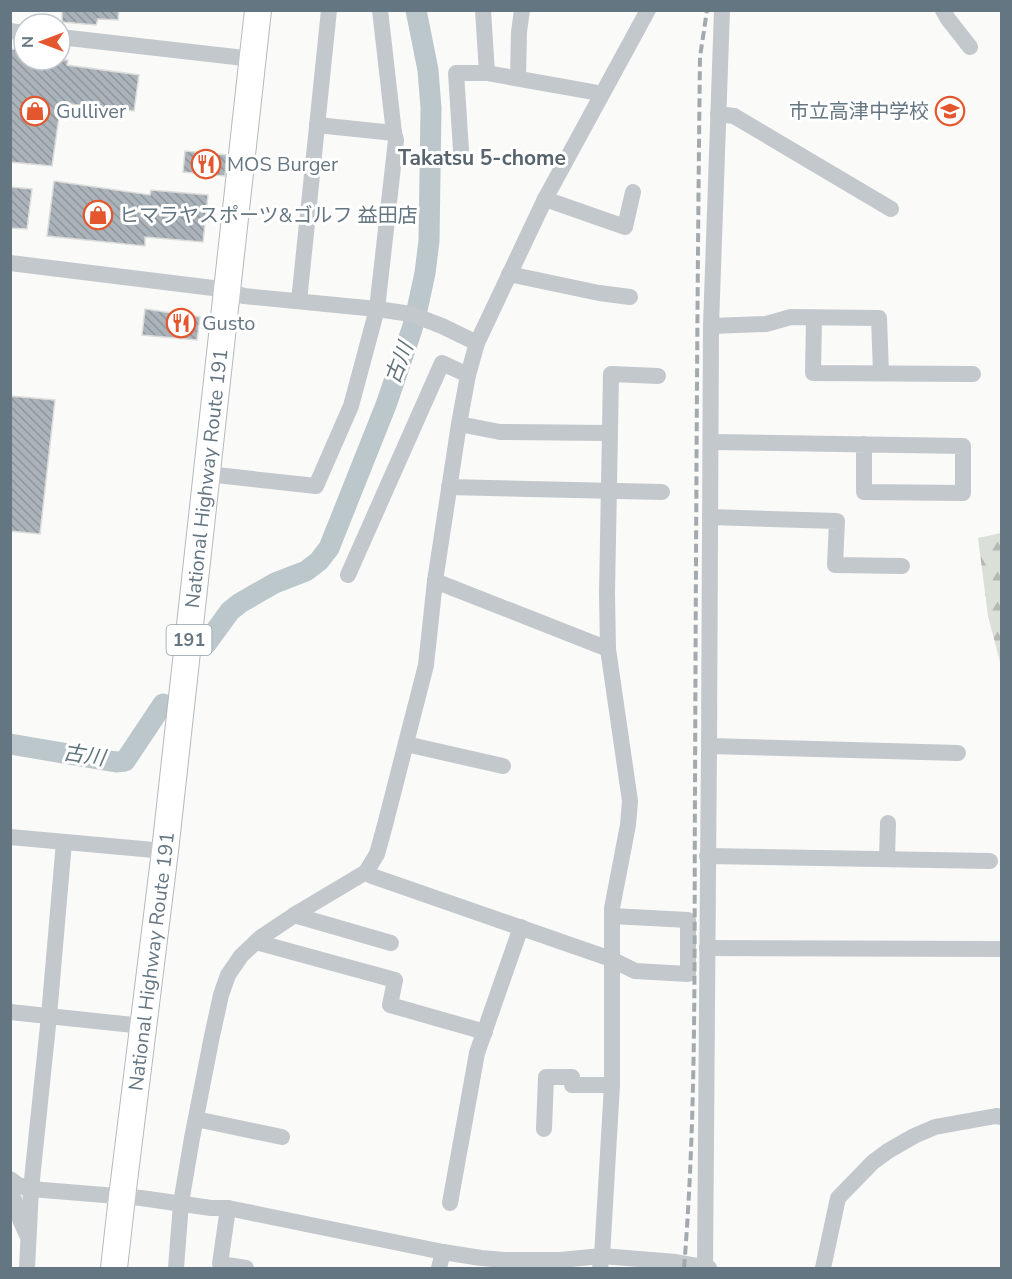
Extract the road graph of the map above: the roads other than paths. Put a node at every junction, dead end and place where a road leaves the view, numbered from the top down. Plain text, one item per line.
1 (258, 10) edge
2 (329, 10) edge
3 (380, 10) edge
4 (522, 10) edge
5 (648, 10) edge
6 (722, 10) edge
7 (943, 10) edge
8 (488, 11) edge
9 (72, 38) edge
10 (970, 47) dead end
11 (253, 59) junction
12 (487, 74) junction
13 (518, 78) junction
14 (601, 95) junction
15 (718, 114) junction
16 (317, 125) junction
17 (394, 133) junction
18 (460, 150) dead end
19 (633, 192) dead end
20 (545, 199) junction
21 (891, 209) dead end
22 (10, 263) edge
23 (509, 274) junction
24 (227, 290) junction
25 (630, 297) dead end
26 (299, 301) junction
27 (377, 309) junction
28 (814, 318) junction
29 (711, 326) junction
30 (477, 343) junction
31 (880, 373) junction
32 (973, 374) dead end
33 (468, 375) junction
34 (658, 376) dead end
35 (459, 424) junction
36 (609, 433) junction
37 (711, 442) junction
38 (864, 444) junction
39 (207, 474) junction
40 (449, 487) junction
41 (610, 491) junction
42 (662, 492) dead end
43 (710, 517) junction
44 (902, 566) dead end
45 (348, 575) dead end
46 (435, 581) junction
47 (609, 649) junction
48 (406, 744) junction
49 (709, 746) junction
50 (958, 753) dead end
51 (503, 766) dead end
52 (888, 823) dead end
53 (10, 837) edge
54 (64, 842) junction
55 (165, 850) junction
56 (707, 856) junction
57 (887, 859) junction
58 (990, 861) dead end
59 (366, 872) junction
60 (294, 915) junction
61 (612, 916) junction
62 (521, 927) junction
63 (256, 942) junction
64 (391, 943) dead end
65 (707, 948) junction
66 (1002, 949) edge
67 (611, 959) junction
68 (10, 1012) edge
69 (49, 1016) junction
70 (143, 1026) junction
71 (485, 1032) junction
72 (612, 1085) junction
73 (1002, 1117) edge
74 (196, 1119) junction
75 (544, 1129) dead end
76 (282, 1137) dead end
77 (10, 1179) edge
78 (10, 1187) edge
79 (32, 1189) junction
80 (122, 1197) junction
81 (181, 1203) junction
82 (450, 1203) dead end
83 (228, 1208) junction
84 (29, 1238) junction
85 (441, 1260) edge
86 (601, 1262) edge
87 (487, 1264) edge
88 (706, 1268) edge
89 (27, 1269) edge
90 (114, 1269) edge
91 (176, 1269) edge
92 (246, 1269) edge
93 (823, 1269) edge

1 - 11 highway, National Highway Route 191 / 191
2 - 16 street
3 - 17 street
4 - 13 street
5 - 14 street
6 - 15 street
7 - 10 street
8 - 12 street
9 - 11 street
11 - 24 highway, National Highway Route 191 / 191
12 - 13 street
12 - 18 street
13 - 14 street
14 - 20 street
15 - 21 street
15 - 29 street
16 - 17 street
16 - 26 street
17 - 27 street
19 - 20 street
20 - 23 street
22 - 24 street
23 - 25 street
23 - 30 street
24 - 26 street
24 - 39 highway, National Highway Route 191 / 191
26 - 27 street
27 - 30 street
27 - 39 street
28 - 29 street
28 - 31 street
28 - 31 street
29 - 37 street
30 - 33 street
31 - 32 street
33 - 35 street
33 - 45 street
34 - 36 street
35 - 36 street
35 - 40 street
36 - 41 street
37 - 38 street
37 - 43 street
38 - 38 street
39 - 55 highway, National Highway Route 191 / 191
40 - 41 street
40 - 46 street
41 - 42 street
41 - 47 street
43 - 44 street
43 - 49 street
46 - 47 street
46 - 48 street
47 - 61 street
48 - 51 street
48 - 59 street
49 - 50 street
49 - 56 street
52 - 57 street
53 - 54 street
54 - 55 street
54 - 69 street
55 - 70 highway, National Highway Route 191 / 191
56 - 57 street
56 - 65 street
57 - 58 street
59 - 60 street
59 - 62 street
60 - 63 street
60 - 64 street
61 - 67 street
61 - 67 street
62 - 67 street
62 - 71 street
63 - 71 street
63 - 74 street
65 - 66 street
65 - 88 street
67 - 72 street
68 - 69 street
69 - 70 street
69 - 79 street
70 - 80 highway, National Highway Route 191 / 191
71 - 82 street
72 - 75 street
72 - 86 street
73 - 93 street
74 - 76 street
74 - 81 street
77 - 79 street
78 - 84 street
79 - 80 street
79 - 84 street
80 - 81 street
80 - 90 highway, National Highway Route 191 / 191
81 - 83 street
81 - 91 street
83 - 85 street
83 - 92 street
84 - 89 street
85 - 87 street
86 - 87 street
86 - 88 street

